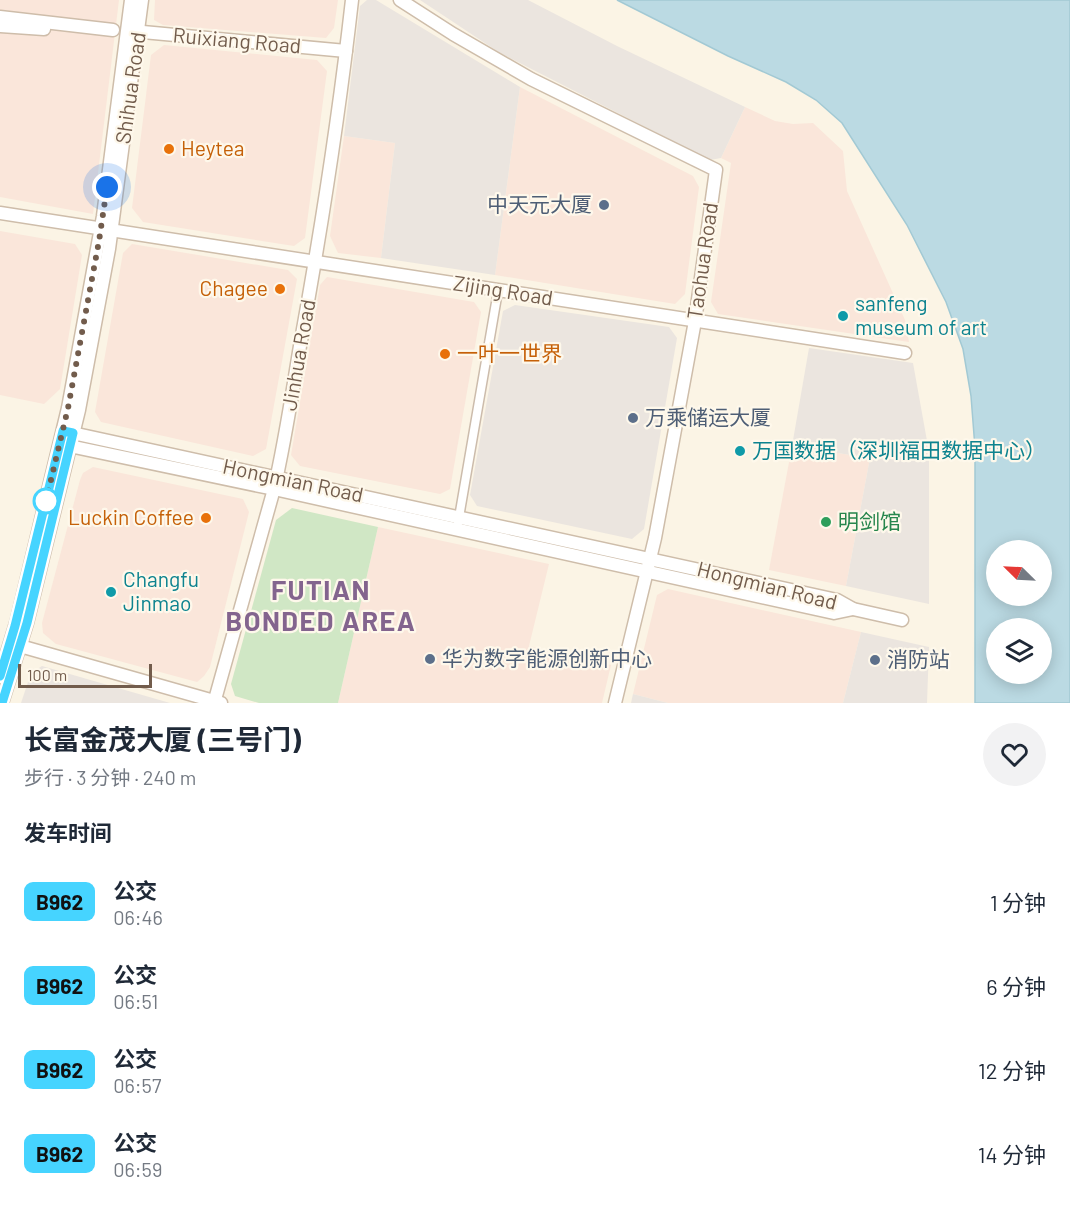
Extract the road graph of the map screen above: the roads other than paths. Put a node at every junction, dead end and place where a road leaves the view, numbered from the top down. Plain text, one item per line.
1 (131, 0) edge
2 (142, 0) edge
3 (352, 0) edge
4 (400, 0) edge
5 (0, 17) edge
6 (0, 26) edge
7 (68, 26) junction
8 (113, 30) dead end
9 (133, 31) junction
10 (346, 51) junction
11 (0, 213) edge
12 (106, 229) junction
13 (316, 262) junction
14 (498, 291) junction
15 (695, 321) junction
16 (905, 353) dead end
17 (68, 432) junction
18 (65, 446) junction
19 (275, 483) junction
20 (458, 523) junction
21 (650, 565) junction
22 (902, 620) dead end
23 (15, 644) junction
24 (0, 676) edge
25 (217, 702) edge
26 (3, 703) edge
27 (615, 703) edge

1 - 9 main road, Shihua Road
2 - 9 main road, Shihua Road
3 - 10 main road, Jinhua Road
4 - 15 main road, Taohua Road
5 - 7 main road
6 - 7 main road
7 - 8 main road
9 - 10 main road, Ruixiang Road
9 - 12 main road, Shihua Road
10 - 13 main road, Jinhua Road
11 - 12 main road, Zijing Road
12 - 13 main road, Zijing Road
12 - 17 main road, Shihua Road
13 - 14 main road, Zijing Road
13 - 19 main road, Jinhua Road
14 - 15 main road, Zijing Road
14 - 20 street
15 - 16 main road, Zijing Road
15 - 21 main road, Taohua Road
17 - 18 main road, Shihua Road
17 - 19 main road, Hongmian Road
18 - 19 main road, Hongmian Road
18 - 23 main road, Shihua Road
19 - 20 main road, Hongmian Road
19 - 25 main road, Jinhua Road
20 - 21 main road, Hongmian Road
21 - 22 main road, Hongmian Road
21 - 27 main road, Taohua Road
23 - 24 main road, Shihua Road
23 - 25 main road
23 - 26 main road, Shihua Road

